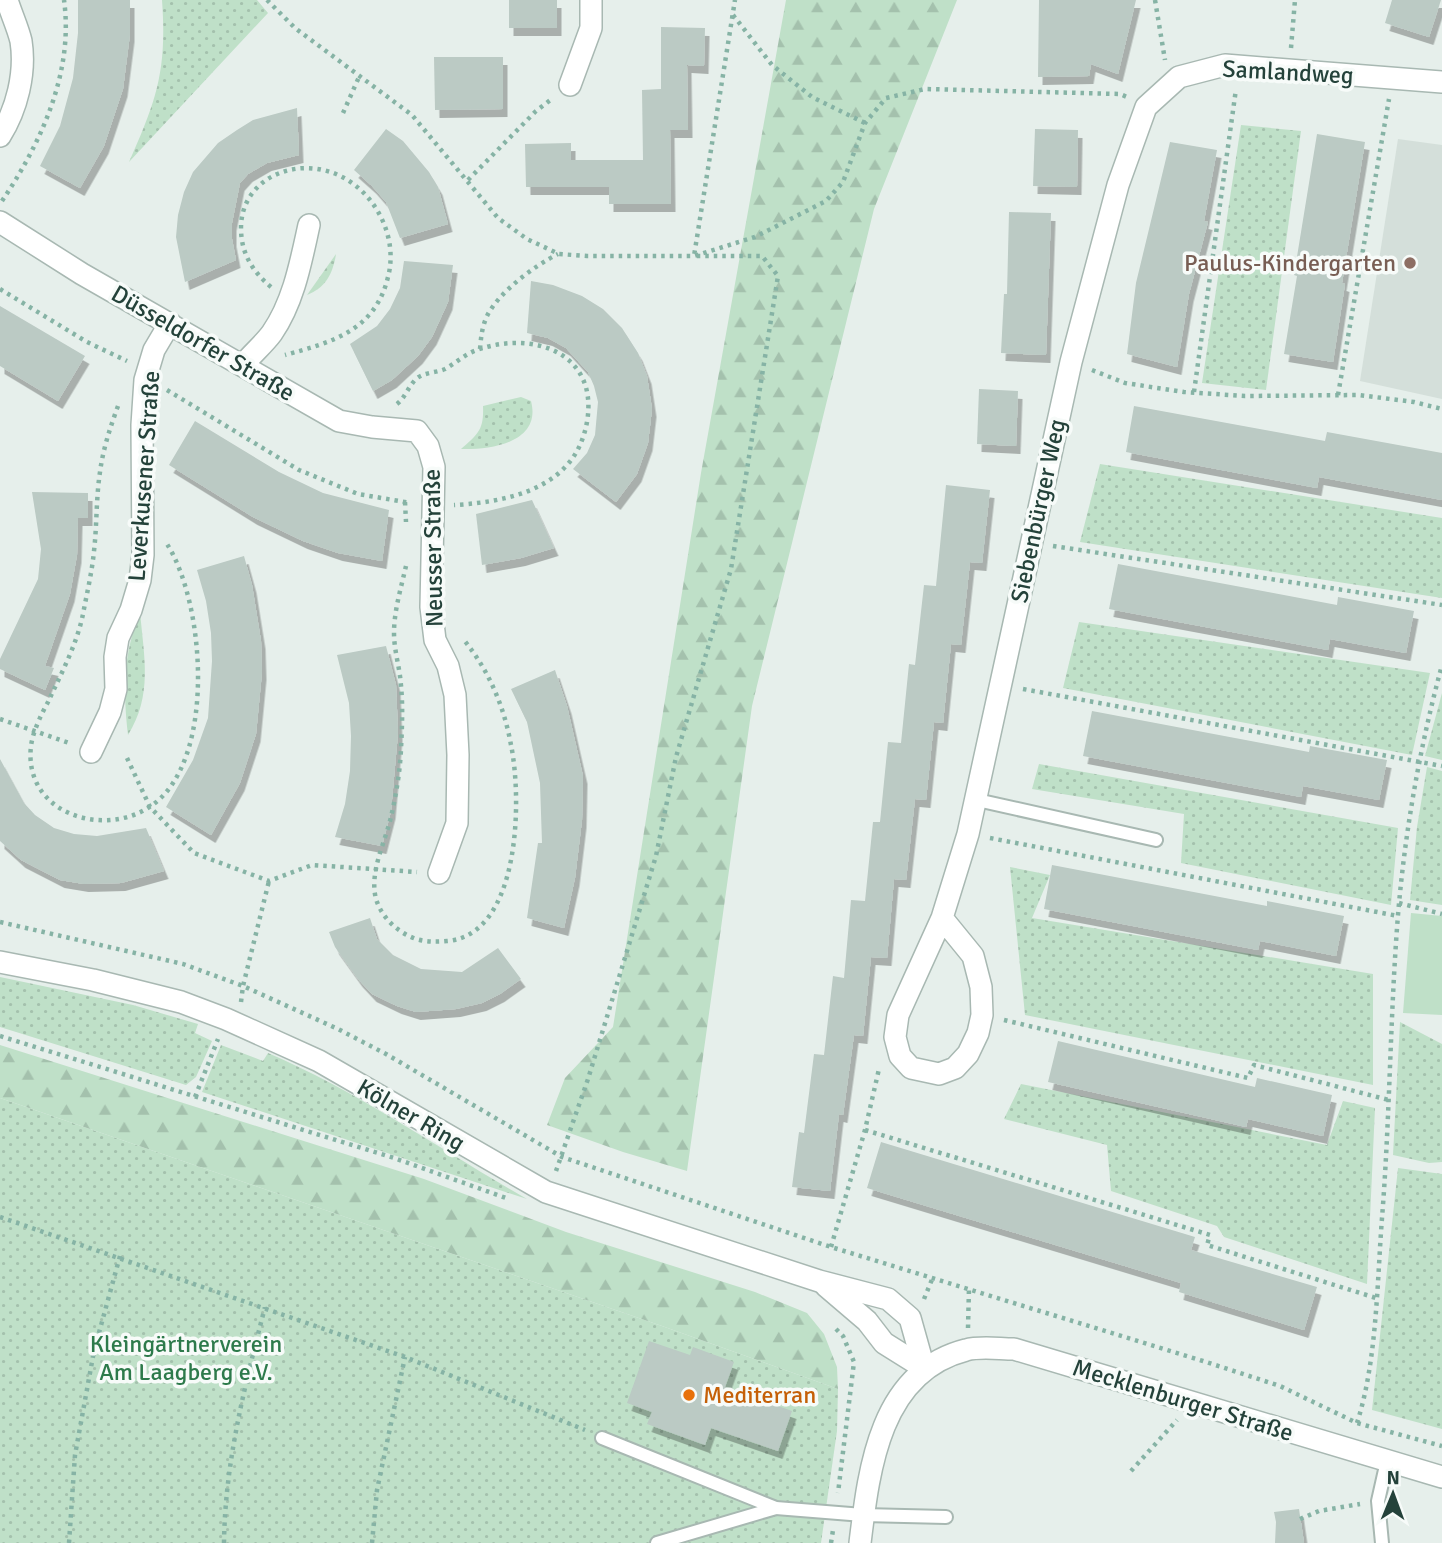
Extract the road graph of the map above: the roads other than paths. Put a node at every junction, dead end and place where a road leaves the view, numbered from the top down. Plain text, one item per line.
1 (6, 0) edge
2 (591, 0) edge
3 (1442, 82) edge
4 (570, 85) road end
5 (1146, 107) joint
6 (0, 136) edge
7 (0, 222) edge
8 (309, 225) dead end
9 (170, 323) junction
10 (243, 365) junction
11 (417, 430) joint
12 (91, 752) road end
13 (976, 800) junction
14 (1156, 840) dead end
15 (439, 873) road end
16 (942, 918) junction
17 (0, 962) edge
18 (819, 1281) junction
19 (924, 1368) junction
20 (602, 1438) road end
21 (1387, 1461) junction
22 (1442, 1477) edge
23 (776, 1508) junction
24 (863, 1515) junction
25 (946, 1517) dead end
26 (657, 1543) edge
27 (860, 1543) edge
28 (1382, 1543) edge

1 - 6 street
2 - 4 street
3 - 5 street, Samlandweg
5 - 13 street, Siebenbürger Weg
7 - 9 street, Düsseldorfer Straße
8 - 10 street
9 - 10 street, Düsseldorfer Straße
9 - 12 street, Leverkusener Straße
10 - 11 street, Düsseldorfer Straße
11 - 15 street, Neusser Straße
13 - 14 lane
13 - 16 street, Siebenbürger Weg
16 - 16 street, Siebenbürger Weg
17 - 18 street, Kölner Ring
18 - 19 street, Kölner Ring
18 - 19 street, Kölner Ring
19 - 21 street, Mecklenburger Straße
19 - 24 street
20 - 23 lane
21 - 22 street, Mecklenburger Straße
21 - 28 lane
23 - 24 lane
23 - 26 lane
24 - 25 lane
24 - 27 street

